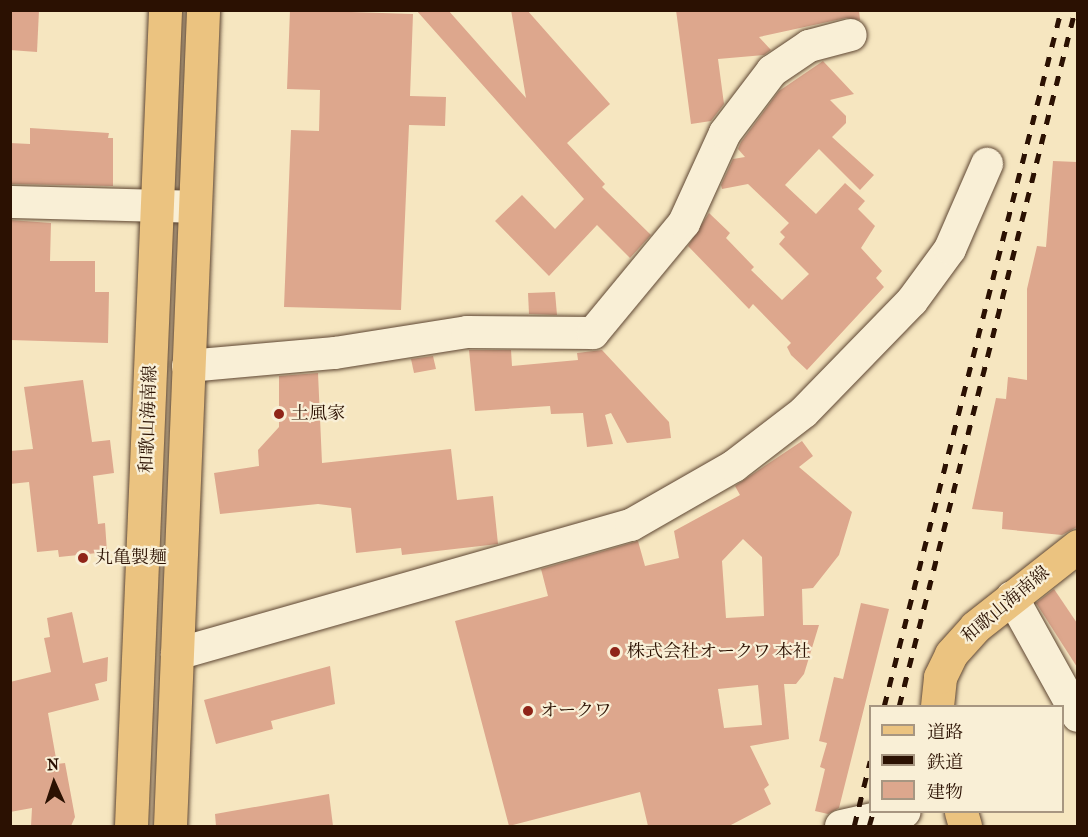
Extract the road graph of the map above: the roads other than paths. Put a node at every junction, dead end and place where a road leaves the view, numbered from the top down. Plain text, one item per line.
1 (165, 10) edge
2 (203, 10) edge
3 (851, 35) dead end
4 (987, 164) dead end
5 (10, 202) edge
6 (158, 207) junction
7 (195, 207) junction
8 (188, 366) junction
9 (1077, 546) edge
10 (1012, 597) junction
11 (177, 654) junction
12 (937, 705) edge
13 (1077, 716) edge
14 (900, 813) edge
15 (131, 826) edge
16 (170, 826) edge
17 (841, 826) edge

1 - 6 main road, 和歌山海南線
2 - 7 main road, 和歌山海南線
3 - 8 street
4 - 11 street
5 - 6 street
6 - 7 street
6 - 15 main road, 和歌山海南線
7 - 8 main road, 和歌山海南線
8 - 11 main road, 和歌山海南線
9 - 10 main road, 和歌山海南線
10 - 12 main road, 和歌山海南線
10 - 13 street
11 - 16 main road, 和歌山海南線
14 - 17 street

